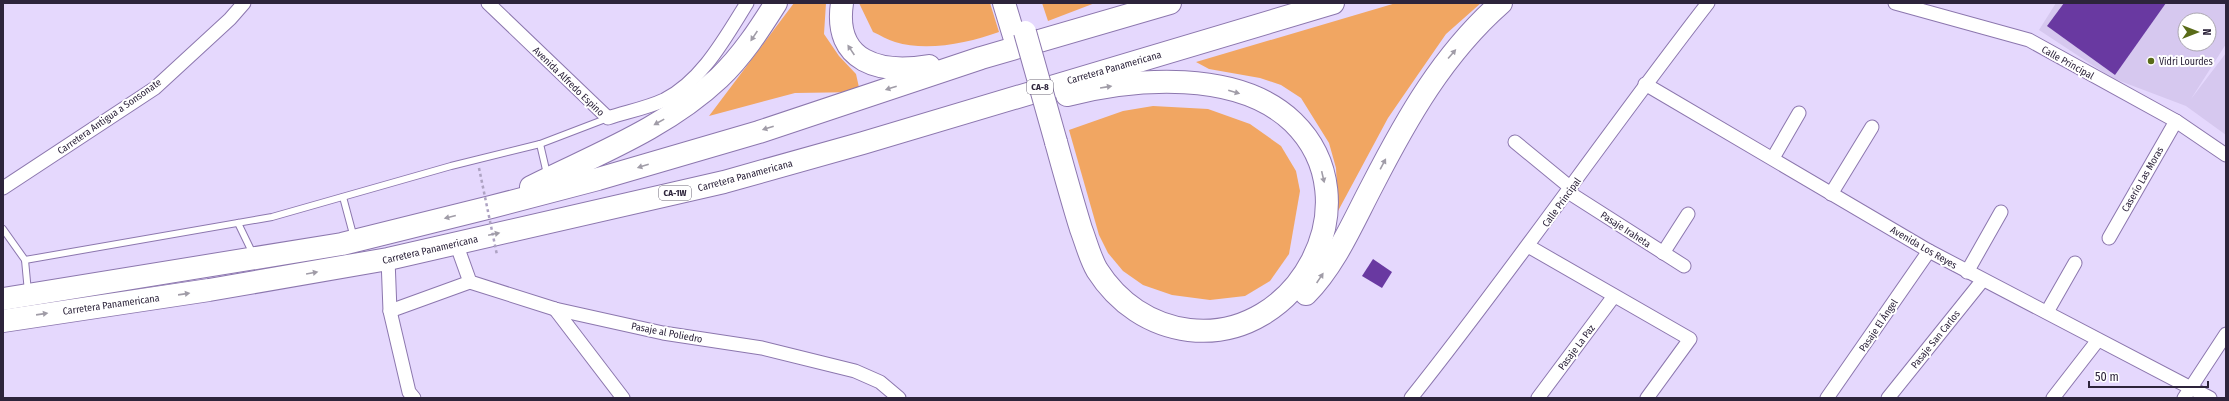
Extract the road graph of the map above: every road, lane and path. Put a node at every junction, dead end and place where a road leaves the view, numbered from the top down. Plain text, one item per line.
1 (244, 3) edge
2 (488, 3) edge
3 (747, 3) edge
4 (776, 3) edge
5 (842, 3) edge
6 (1004, 3) edge
7 (1018, 3) edge
8 (1134, 3) edge
9 (1170, 3) edge
10 (1333, 3) edge
11 (1501, 3) edge
12 (1708, 3) edge
13 (1895, 3) edge
14 (1019, 34) junction
15 (1052, 38) junction
16 (981, 58) junction
17 (1645, 84) junction
18 (1799, 113) dead end
19 (608, 118) junction
20 (2176, 121) junction
21 (1872, 127) dead end
22 (1515, 142) dead end
23 (863, 143) junction
24 (540, 144) junction
25 (1050, 144) junction
26 (2226, 155) edge
27 (1773, 158) junction
28 (479, 168) dead end
29 (549, 178) junction
30 (3, 188) edge
31 (1570, 190) junction
32 (1832, 194) junction
33 (342, 197) junction
34 (491, 207) junction
35 (2001, 212) dead end
36 (1688, 214) dead end
37 (238, 223) junction
38 (3, 229) edge
39 (2109, 238) dead end
40 (355, 241) junction
41 (456, 243) junction
42 (1528, 246) junction
43 (1929, 251) junction
44 (1663, 253) junction
45 (497, 255) dead end
46 (255, 259) junction
47 (388, 259) junction
48 (25, 260) junction
49 (2075, 263) dead end
50 (1684, 266) dead end
51 (1967, 272) junction
52 (1982, 281) junction
53 (470, 282) junction
54 (28, 295) junction
55 (1614, 296) junction
56 (3, 300) edge
57 (556, 309) junction
58 (390, 311) junction
59 (2047, 312) junction
60 (3, 320) edge
61 (2226, 334) edge
62 (2098, 340) junction
63 (2188, 393) edge
64 (408, 396) edge
65 (622, 398) edge
66 (899, 398) edge
67 (1411, 398) edge
68 (1538, 398) edge
69 (1647, 398) edge
70 (1827, 398) edge
71 (1888, 398) edge
72 (2053, 398) edge
73 (2210, 398) edge

1 - 30 street, Carretera Antigua a Sonsonate
2 - 19 street, Avenida Alfredo Espino
3 - 19 street, Avenida Alfredo Espino
4 -> 29 highway
16 -> 5 highway
6 - 14 highway, CA-8
7 - 14 highway, CA-8
8 - 15 highway
9 - 15 highway, Carretera Panamericana
10 - 23 highway, Carretera Panamericana / CA-1W
25 -> 11 highway
12 - 17 street, Calle Principal
13 - 20 street, Calle Principal
14 - 25 highway, CA-8
15 - 16 highway, Carretera Panamericana
16 -> 34 highway, Carretera Panamericana
17 - 27 street, Avenida Los Reyes
17 - 31 street, Calle Principal
18 - 27 street
19 - 24 lane
20 - 26 street, Calle Principal
20 - 39 street, Caserío Las Moras
21 - 32 street
22 - 31 street, Pasaje Iraheta
23 -> 25 highway
41 -> 23 highway, Carretera Panamericana / CA-1W
24 - 29 lane
24 - 33 lane
27 - 32 street, Avenida Los Reyes
28 - 45 path, bridge
29 - 34 highway
31 - 42 street, Calle Principal
31 - 44 street, Pasaje Iraheta
32 - 43 street, Avenida Los Reyes
33 - 37 lane
33 - 40 lane
34 -> 40 highway, Carretera Panamericana
35 - 51 street
36 - 44 street
37 - 46 lane
37 - 48 lane
38 - 48 lane
40 - 46 highway, Carretera Panamericana
41 - 47 highway, Carretera Panamericana / CA-1W
41 - 53 street
42 - 55 street
42 - 67 street, Calle Principal
43 - 51 street, Avenida Los Reyes
43 - 70 street, Pasaje El Ángel
44 - 50 street, Pasaje Iraheta
46 - 54 highway, Carretera Panamericana
47 - 58 street
60 -> 47 highway, Carretera Panamericana / CA-1W
48 - 54 lane
49 - 59 street
51 - 52 street, Avenida Los Reyes
52 - 59 street, Avenida Los Reyes
52 - 71 street, Pasaje San Carlos
53 - 57 street, Pasaje al Poliedro
53 - 58 street
54 - 56 highway, Carretera Panamericana
55 - 68 street, Pasaje La Paz
55 - 69 street
57 - 65 street
57 - 66 street, Pasaje al Poliedro
58 - 64 street
59 - 62 street, Avenida Los Reyes
61 - 63 street
62 - 63 street, Avenida Los Reyes
62 - 72 street
63 - 73 street, Avenida Los Reyes

